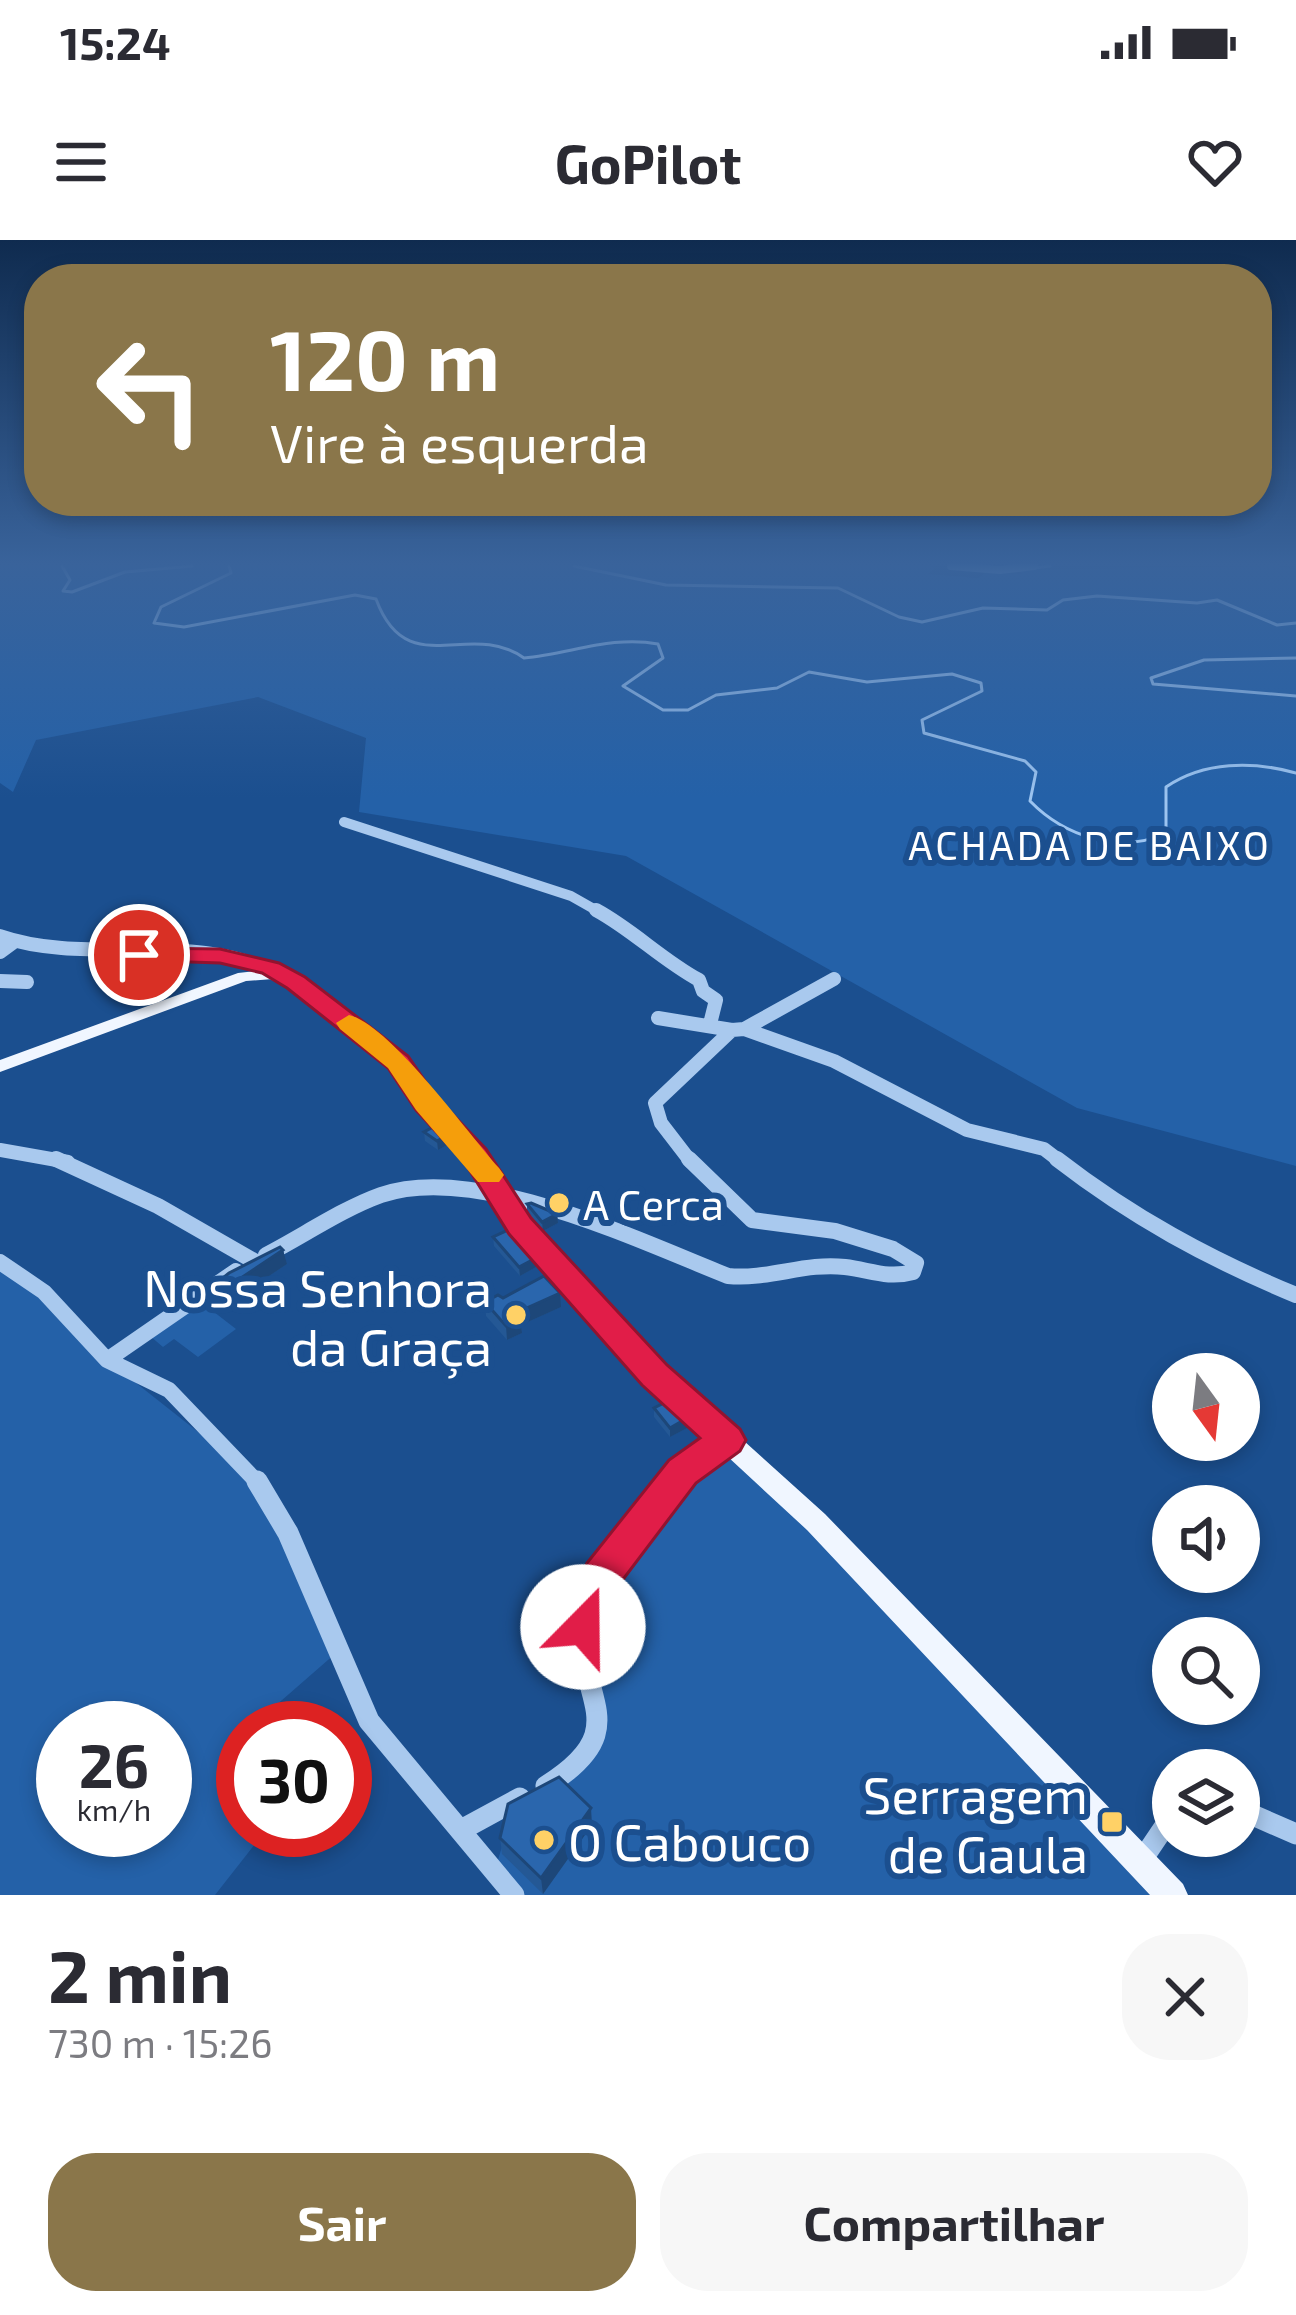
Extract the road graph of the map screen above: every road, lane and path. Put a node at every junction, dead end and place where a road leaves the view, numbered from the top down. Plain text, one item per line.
1 (344, 823) dead end
2 (0, 936) edge
3 (15, 941) junction
4 (0, 952) edge
5 (275, 974) junction
6 (834, 979) dead end
7 (0, 981) edge
8 (27, 982) dead end
9 (658, 1018) dead end
10 (710, 1024) junction
11 (738, 1029) junction
12 (0, 1066) edge
13 (0, 1150) edge
14 (500, 1198) junction
15 (254, 1261) junction
16 (0, 1262) edge
17 (1296, 1295) edge
18 (106, 1360) junction
19 (727, 1440) junction
20 (1260, 1818) edge
21 (461, 1830) junction
22 (1296, 1834) edge
23 (1152, 1844) edge
24 (1141, 1860) junction
25 (514, 1895) edge
26 (1172, 1895) edge

1 - 10 street
2 - 3 street
3 - 4 street
3 - 5 street
5 - 12 main road
5 - 14 main road
6 - 11 street
7 - 8 street
9 - 10 street
10 - 11 street
11 - 14 street
11 - 17 street
13 - 15 street
14 - 15 street
14 - 19 main road
15 - 18 street
16 - 18 street
18 - 21 street
19 - 21 street
19 - 24 main road
20 - 22 street
21 - 25 street
23 - 24 street
24 - 26 main road

